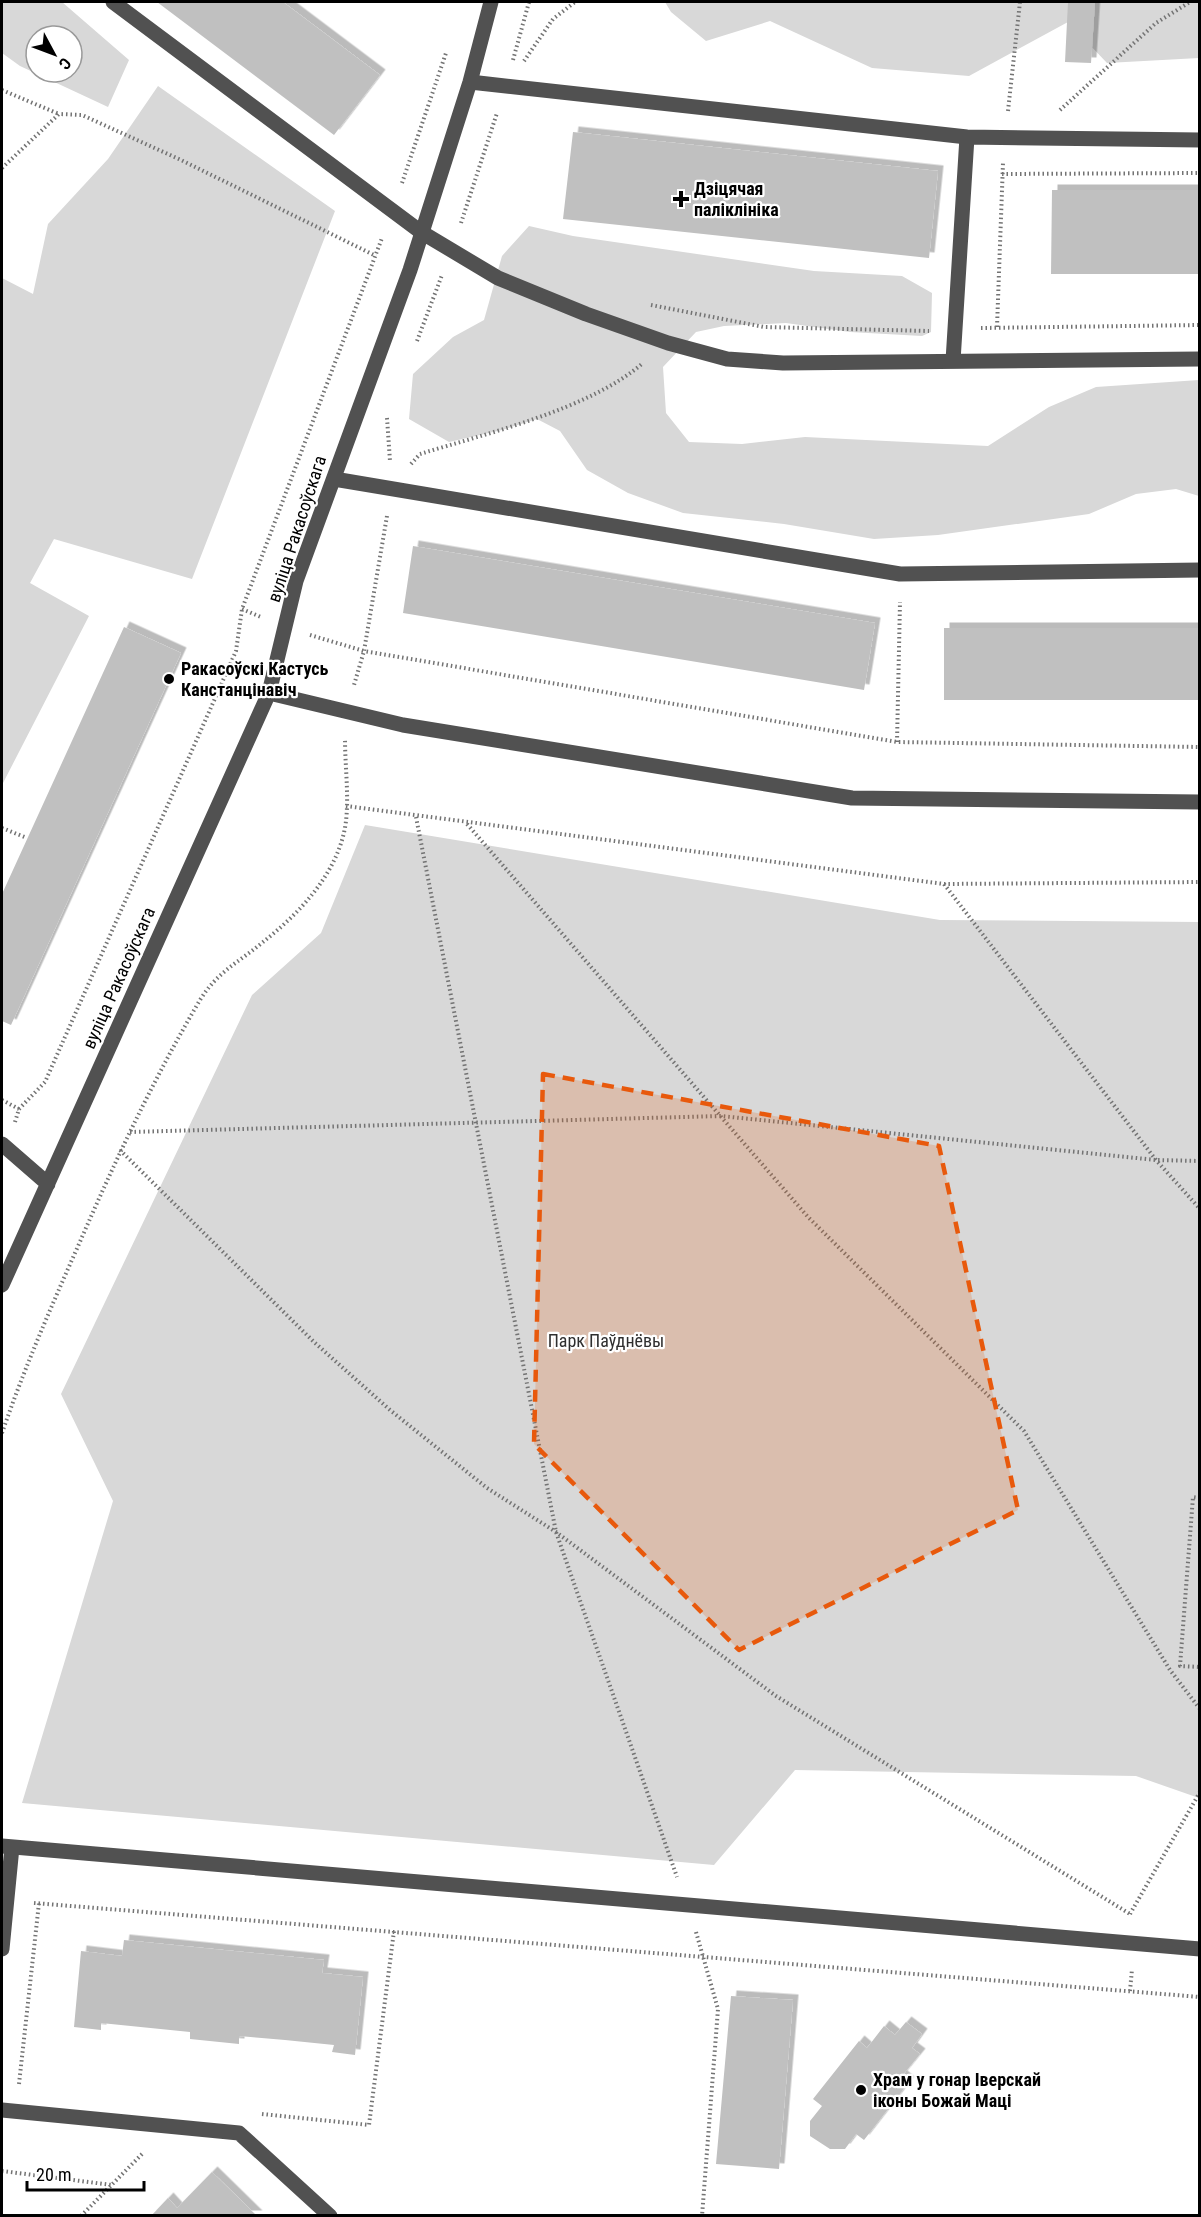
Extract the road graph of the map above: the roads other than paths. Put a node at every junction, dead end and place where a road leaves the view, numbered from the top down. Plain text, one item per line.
1 (113, 2) edge
2 (491, 2) edge
3 (470, 82) junction
4 (967, 137) junction
5 (1200, 140) edge
6 (421, 232) junction
7 (1200, 359) edge
8 (953, 362) junction
9 (334, 479) junction
10 (1200, 570) edge
11 (269, 693) junction
12 (1200, 802) edge
13 (3, 1146) edge
14 (48, 1184) junction
15 (2, 1285) edge
16 (7, 1847) edge
17 (2, 1948) edge
18 (1200, 1949) edge
19 (2, 2110) edge
20 (330, 2216) edge

1 - 6 street
2 - 3 street, вуліца Ракасоўскага
3 - 4 street
3 - 6 street, вуліца Ракасоўскага
4 - 5 street
4 - 8 street
6 - 8 street
6 - 9 street, вуліца Ракасоўскага
7 - 8 street
9 - 10 street
9 - 11 street, вуліца Ракасоўскага
11 - 12 street
11 - 14 street, вуліца Ракасоўскага
13 - 14 street
14 - 15 street, вуліца Ракасоўскага
16 - 17 street
16 - 18 street
19 - 20 street

